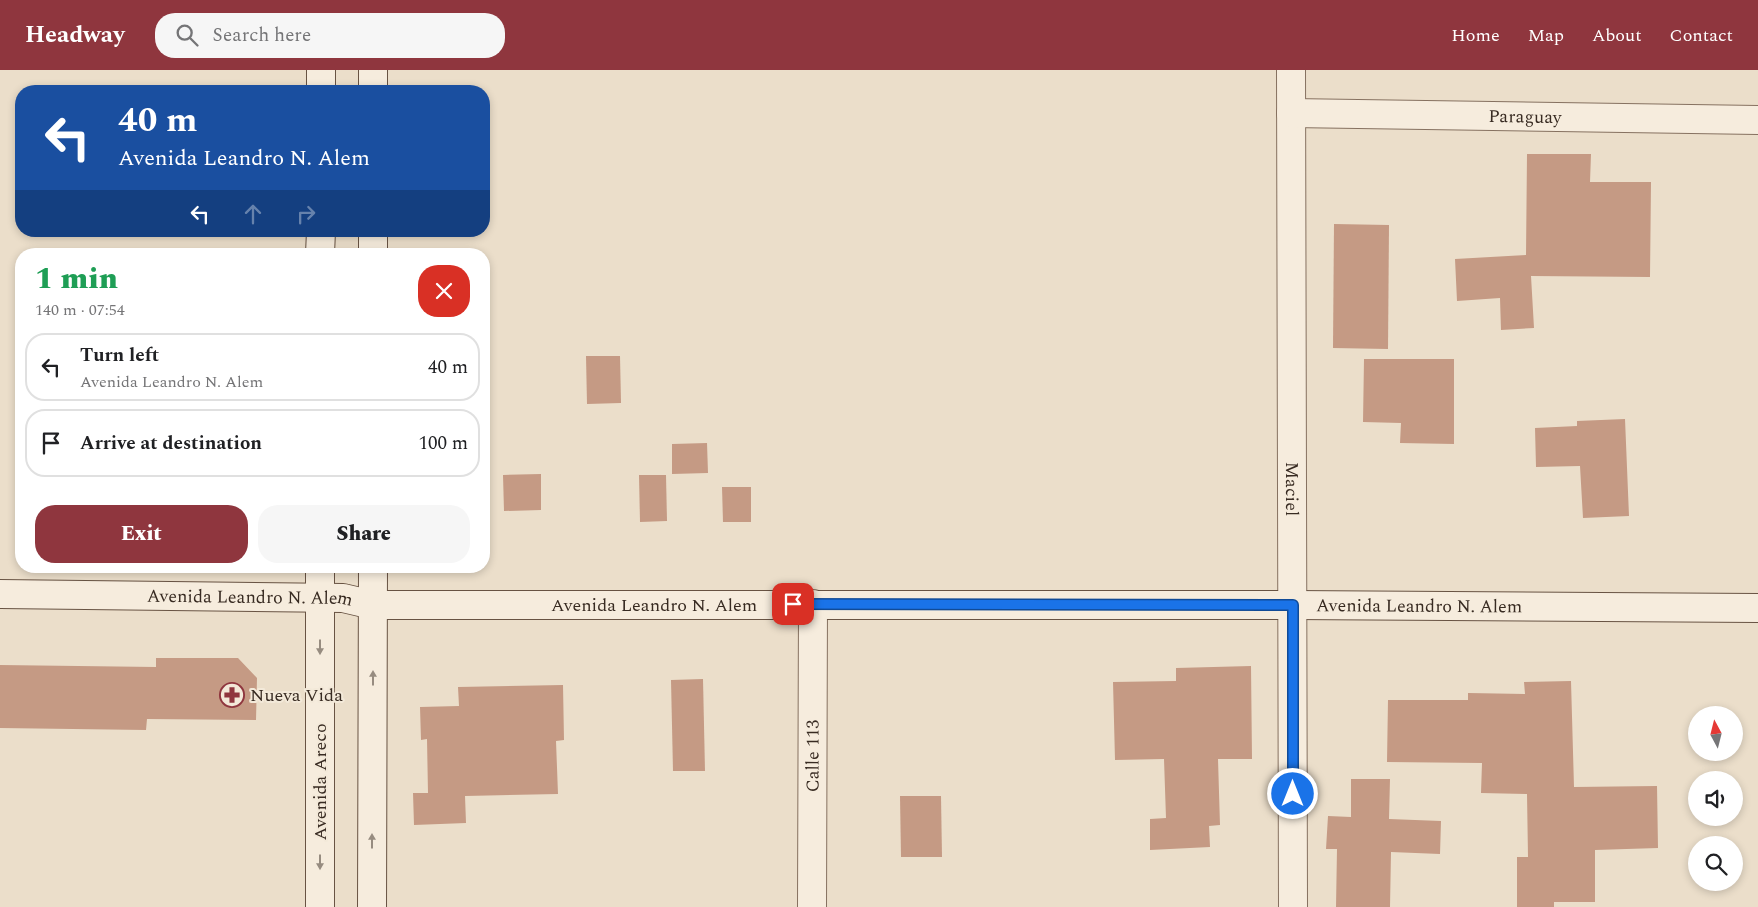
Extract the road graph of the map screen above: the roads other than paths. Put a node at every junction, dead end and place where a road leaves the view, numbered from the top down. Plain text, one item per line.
1 (321, 70) edge
2 (373, 70) edge
3 (1291, 70) edge
4 (321, 85) edge
5 (373, 85) edge
6 (1291, 113) junction
7 (1758, 120) edge
8 (320, 573) edge
9 (373, 573) edge
10 (0, 594) edge
11 (320, 598) junction
12 (813, 604) junction
13 (373, 605) junction
14 (1293, 605) junction
15 (1758, 608) edge
16 (320, 907) edge
17 (372, 907) edge
18 (812, 907) edge
19 (1293, 907) edge

1 - 4 main road
2 - 5 main road
3 - 6 main road, Maciel
6 - 7 main road, Paraguay
6 - 14 main road, Maciel
8 - 11 main road, Avenida Areco
9 - 13 main road
10 - 11 main road, Avenida Leandro N. Alem
11 - 13 main road, Avenida Leandro N. Alem
11 -> 16 main road, Avenida Areco
12 - 13 main road, Avenida Leandro N. Alem
12 - 14 main road, Avenida Leandro N. Alem
12 - 18 main road, Calle 113
17 -> 13 main road
14 - 15 main road, Avenida Leandro N. Alem
14 - 19 main road, Maciel

